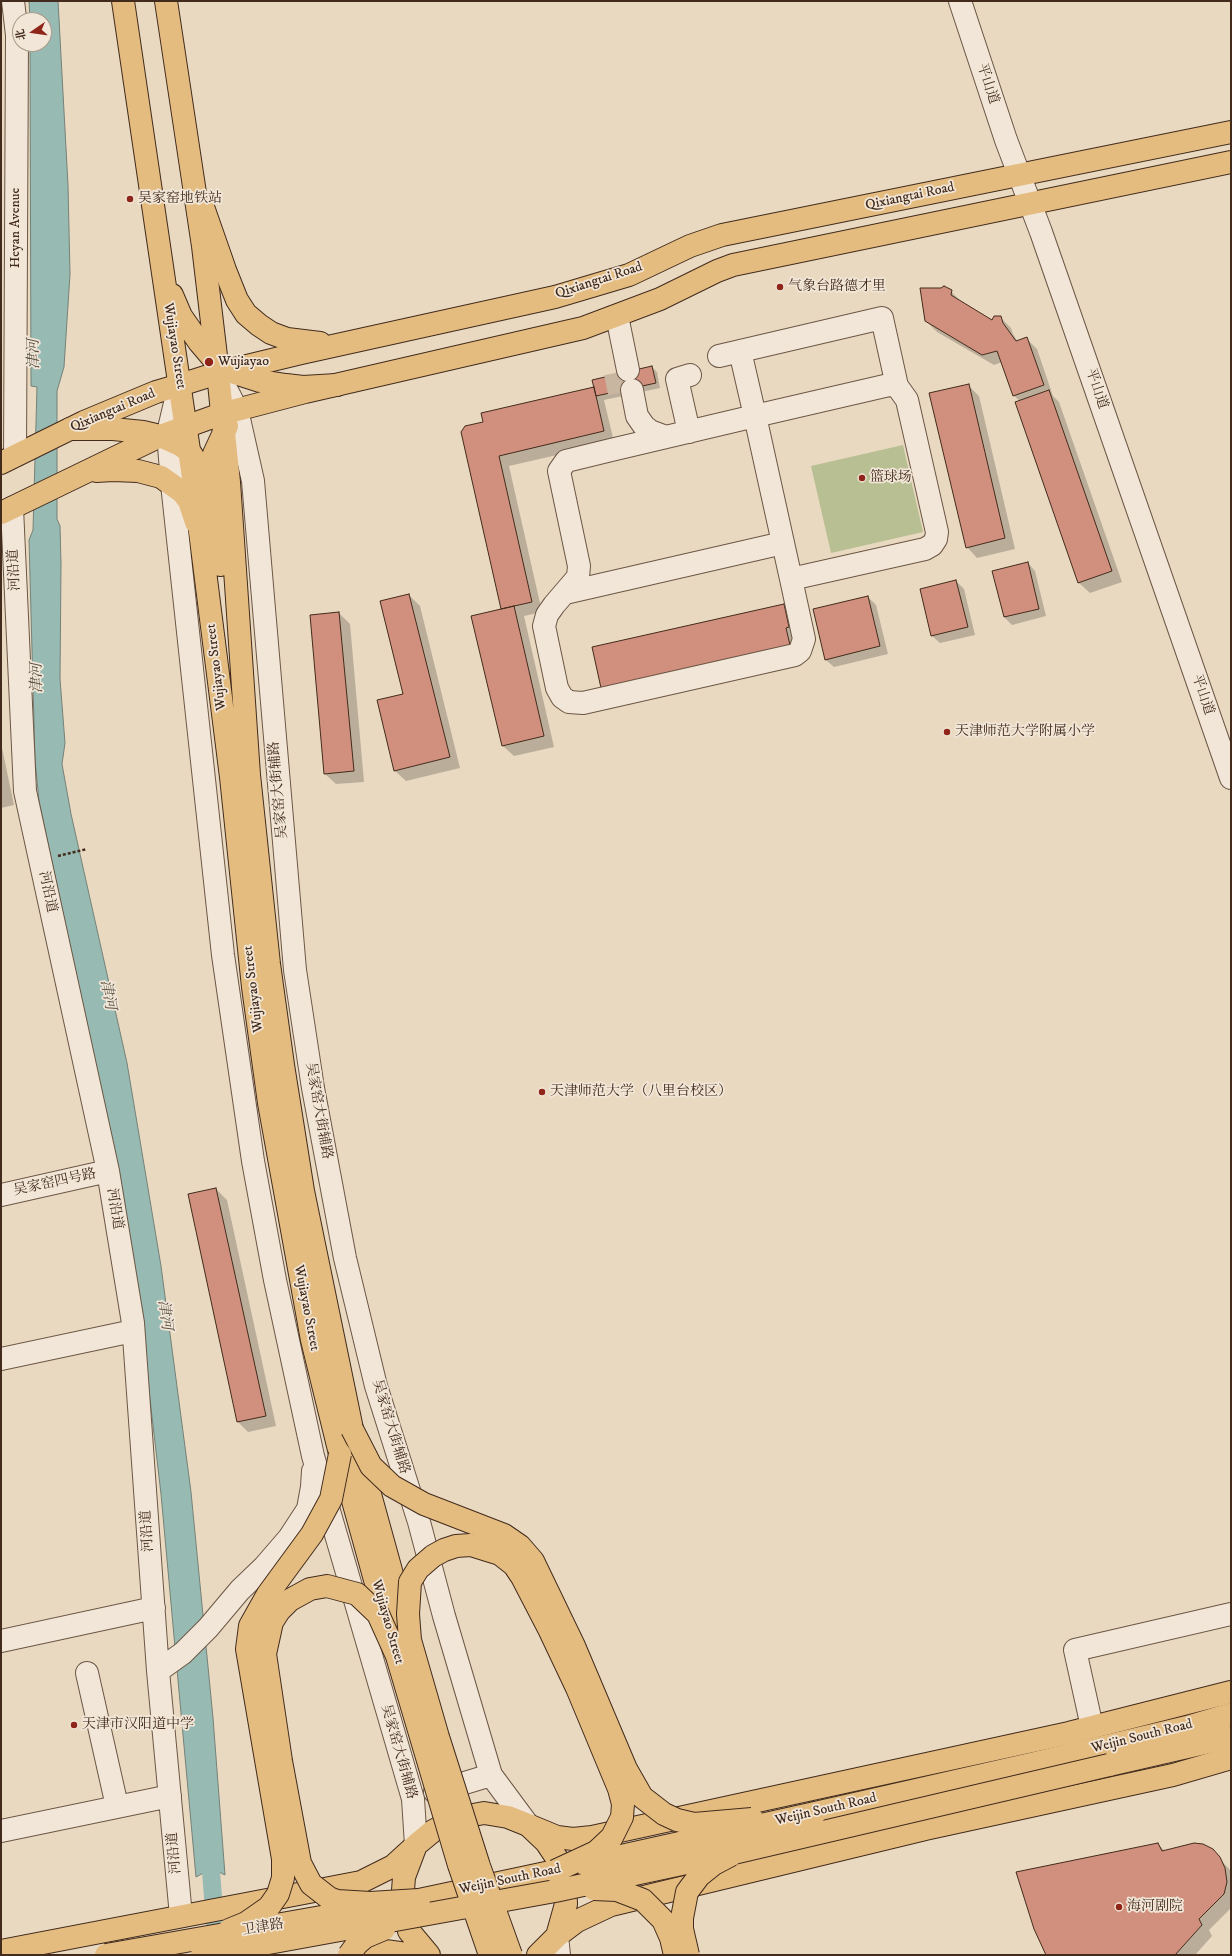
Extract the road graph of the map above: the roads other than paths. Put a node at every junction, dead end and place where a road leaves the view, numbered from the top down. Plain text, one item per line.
1 (13, 1) edge
2 (123, 1) edge
3 (166, 1) edge
4 (960, 1) edge
5 (1231, 132) edge
6 (1231, 162) edge
7 (1019, 175) junction
8 (192, 176) junction
9 (1030, 203) junction
10 (163, 273) junction
11 (610, 319) junction
12 (341, 344) junction
13 (221, 368) junction
14 (690, 375) dead end
15 (623, 382) junction
16 (270, 383) junction
17 (180, 385) junction
18 (337, 385) junction
19 (897, 386) junction
20 (754, 416) junction
21 (227, 419) junction
22 (70, 429) junction
23 (689, 432) junction
24 (171, 434) junction
25 (666, 437) junction
26 (611, 450) junction
27 (190, 452) junction
28 (13, 456) edge
29 (83, 473) junction
30 (206, 479) junction
31 (172, 484) junction
32 (13, 507) edge
33 (783, 543) junction
34 (201, 545) junction
35 (791, 580) junction
36 (566, 592) junction
37 (239, 644) junction
38 (1226, 749) edge
39 (240, 776) junction
40 (1231, 778) edge
41 (108, 1171) junction
42 (1, 1194) edge
43 (133, 1331) junction
44 (1, 1359) edge
45 (352, 1429) junction
46 (340, 1454) junction
47 (313, 1456) junction
48 (154, 1608) junction
49 (1231, 1614) edge
50 (1, 1641) edge
51 (404, 1648) junction
52 (158, 1671) junction
53 (87, 1673) dead end
54 (1231, 1692) edge
55 (1231, 1714) edge
56 (1092, 1727) junction
57 (1231, 1737) edge
58 (1107, 1756) junction
59 (1231, 1758) edge
60 (491, 1775) junction
61 (170, 1796) junction
62 (412, 1799) junction
63 (117, 1806) junction
64 (815, 1813) junction
65 (528, 1825) junction
66 (1, 1831) edge
67 (416, 1845) junction
68 (738, 1852) junction
69 (555, 1881) junction
70 (424, 1907) junction
71 (181, 1916) junction
72 (558, 1945) edge
73 (201, 1947) edge
74 (1, 1951) edge
75 (106, 1955) edge
76 (223, 1955) edge
77 (248, 1955) edge
78 (349, 1955) edge
79 (361, 1955) edge
80 (414, 1955) edge
81 (429, 1955) edge
82 (490, 1955) edge
83 (512, 1955) edge
84 (538, 1955) edge
85 (675, 1955) edge
86 (688, 1955) edge

1 - 28 street, Heyan Avenue
2 - 10 main road, Wujiayao Street
3 - 8 main road, Wujiayao Street
4 - 7 street, 平山道
5 - 7 main road, Qixiangtai Road
6 - 9 main road
7 - 9 street, 平山道
7 - 12 main road, Qixiangtai Road
8 - 12 main road
8 - 13 main road, Wujiayao Street
9 - 11 main road
9 - 38 street, 平山道
10 - 13 main road
10 - 17 main road, Wujiayao Street
11 - 15 street
11 - 18 main road
12 - 13 main road, Qixiangtai Road
12 - 16 main road
13 - 16 main road
13 - 17 main road, Qixiangtai Road
13 - 21 main road, Wujiayao Street
14 - 23 street
15 - 25 street
15 - 26 street
16 - 18 main road
16 - 21 main road
17 - 22 main road, Qixiangtai Road
17 - 24 main road, Wujiayao Street
18 - 21 main road
19 - 20 street
19 - 20 street
19 - 35 street
20 - 23 street
20 - 33 street
21 - 24 main road
21 - 30 main road
21 - 37 main road, Wujiayao Street
21 - 60 street, 吴家窑大街辅路
22 - 24 main road
22 - 28 main road, Qixiangtai Road
23 - 25 street
24 - 27 main road, Wujiayao Street
24 - 29 main road
24 - 31 street, 吴家窑大街辅路
25 - 26 street
26 - 36 street
27 - 30 main road
27 - 34 main road, Wujiayao Street
29 - 31 main road
29 - 32 main road
30 - 34 main road
30 - 37 main road
31 - 34 main road
31 - 47 street, 吴家窑大街辅路
32 - 41 street, 河沿道
33 - 35 street
33 - 36 street
34 - 39 main road, Wujiayao Street
35 - 36 street
37 - 39 main road, Wujiayao Street
38 - 40 street, 平山道
39 - 45 main road, Wujiayao Street
39 - 46 main road, Wujiayao Street
41 - 42 street, 吴家窑四号路
41 - 43 street, 河沿道
43 - 44 street
43 - 48 street, 河沿道
45 - 51 main road, Wujiayao Street, bridge
45 - 64 main road, bridge
46 - 51 main road, Wujiayao Street, bridge
46 - 73 main road, bridge
47 - 52 street
47 - 62 street, 吴家窑大街辅路
48 - 50 street
48 - 52 street, 河沿道
49 - 56 street
51 - 69 main road, bridge
51 - 70 main road, bridge
51 - 82 main road, Wujiayao Street, bridge
51 - 83 main road, Wujiayao Street, bridge
52 - 61 street, 河沿道
53 - 63 street
54 - 56 main road
55 - 58 main road, Weijin South Road
56 - 65 main road
57 - 58 main road, Weijin South Road
58 - 64 main road, Weijin South Road
58 - 68 main road, Weijin South Road, bridge
59 - 72 main road
60 - 62 street
60 - 65 street, 吴家窑大街辅路
61 - 63 street
61 - 71 street, 河沿道
62 - 67 street, 吴家窑大街辅路
63 - 66 street
64 - 69 main road, Weijin South Road, bridge
65 - 67 main road
65 - 72 main road
67 - 71 main road
67 - 81 main road
68 - 69 main road, Weijin South Road, bridge
68 - 86 main road, bridge
69 - 70 main road, Weijin South Road, bridge
69 - 85 main road, bridge
70 - 73 main road, 卫津路, bridge
70 - 78 main road, bridge
71 - 74 main road
72 - 84 main road
73 - 75 main road, 卫津路, bridge
76 - 77 main road
79 - 80 main road

